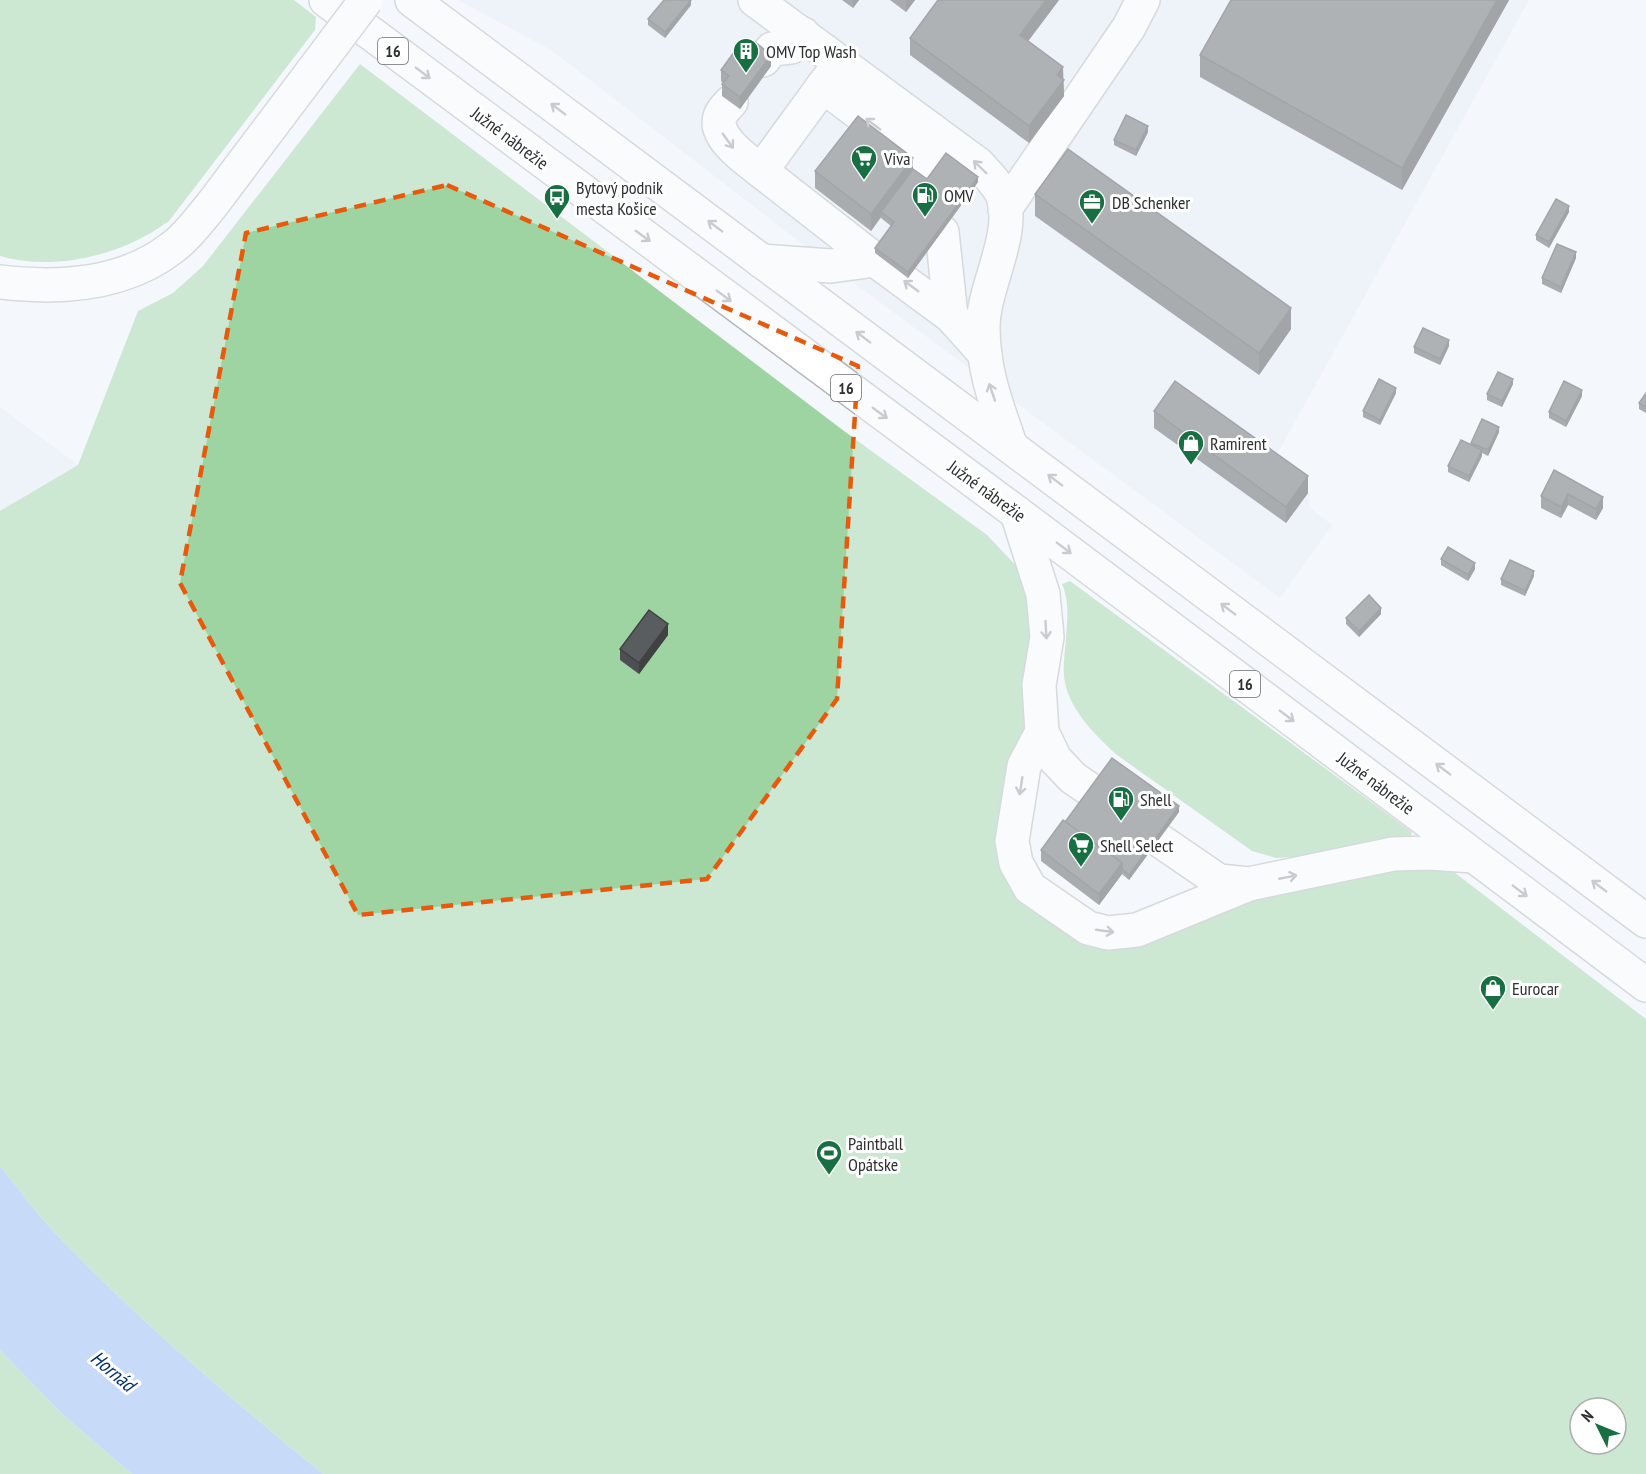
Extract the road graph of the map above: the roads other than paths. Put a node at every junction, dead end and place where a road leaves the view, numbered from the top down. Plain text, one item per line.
1 (326, 0) edge
2 (366, 0) edge
3 (412, 0) edge
4 (755, 0) edge
5 (1143, 0) edge
6 (802, 34) junction
7 (763, 60) edge
8 (832, 74) junction
9 (731, 102) edge
10 (761, 171) junction
11 (934, 174) edge
12 (1005, 209) junction
13 (942, 232) edge
14 (875, 260) junction
15 (761, 261) junction
16 (0, 282) edge
17 (951, 316) junction
18 (985, 354) junction
19 (1011, 447) junction
20 (1017, 513) junction
21 (1042, 732) junction
22 (1092, 791) edge
23 (1159, 840) edge
24 (1473, 856) junction
25 (1249, 884) junction
26 (1646, 921) edge
27 (1646, 985) edge

1 -> 20 main road, Južné nábrežie / 16
2 - 16 main road, bridge
15 -> 3 main road
4 - 6 main road
5 - 12 main road
6 - 7 main road
6 - 8 main road
8 - 10 main road
11 -> 8 main road
12 -> 8 main road
9 -> 10 main road
10 - 14 main road
12 - 18 main road
13 - 17 main road
14 - 15 main road
17 -> 14 main road
19 -> 15 main road
17 - 18 main road
19 -> 18 main road
26 -> 19 main road
20 -> 21 main road
20 -> 24 main road, Južné nábrežie / 16
21 - 22 main road
21 -> 25 main road
23 - 25 main road
25 -> 24 main road
24 -> 27 main road, Južné nábrežie / 16

